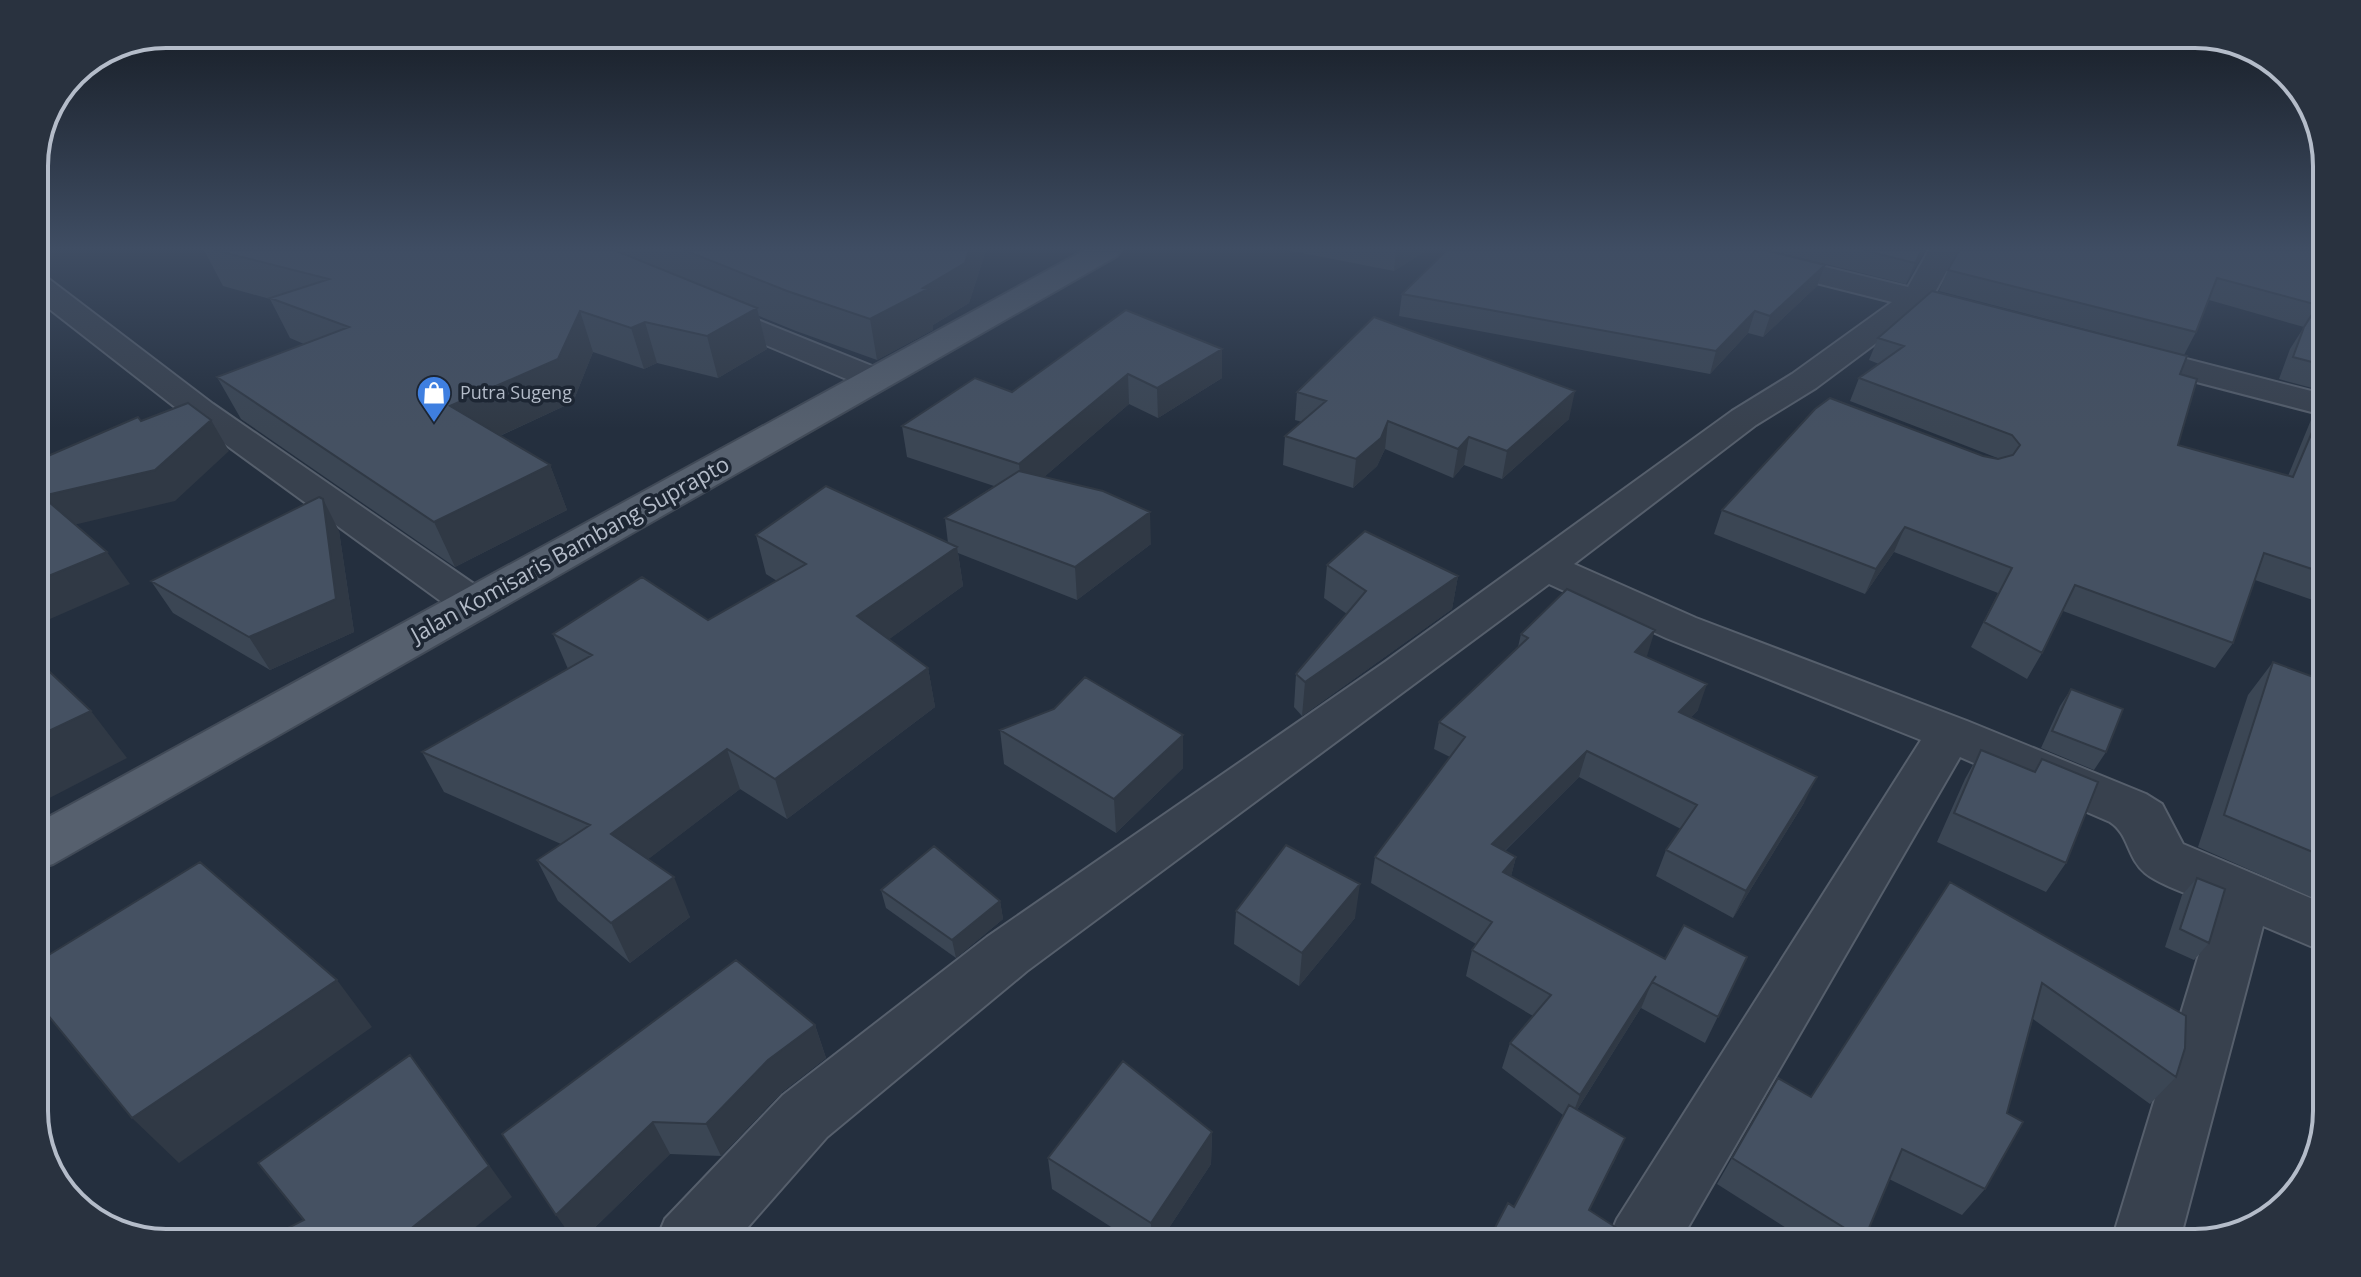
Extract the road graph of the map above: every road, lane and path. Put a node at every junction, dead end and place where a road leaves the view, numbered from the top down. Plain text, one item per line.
1 (72, 310) edge
2 (708, 310) edge
3 (1000, 310) edge
4 (1905, 310) edge
5 (2099, 346) edge
6 (875, 379) junction
7 (2313, 402) edge
8 (1542, 565) junction
9 (472, 603) junction
10 (1950, 733) junction
11 (48, 842) edge
12 (2245, 893) junction
13 (2313, 924) edge
14 (702, 1229) edge
15 (1649, 1229) edge
16 (2149, 1229) edge

1 - 9 street
2 - 6 street
3 - 6 main road, Jalan Komisaris Bambang Suprapto
4 - 8 street
5 - 7 street
6 - 9 main road, Jalan Komisaris Bambang Suprapto
8 - 10 street
8 - 14 street
9 - 11 main road, Jalan Komisaris Bambang Suprapto
10 - 12 street
10 - 15 street
12 - 13 street
12 - 16 street

